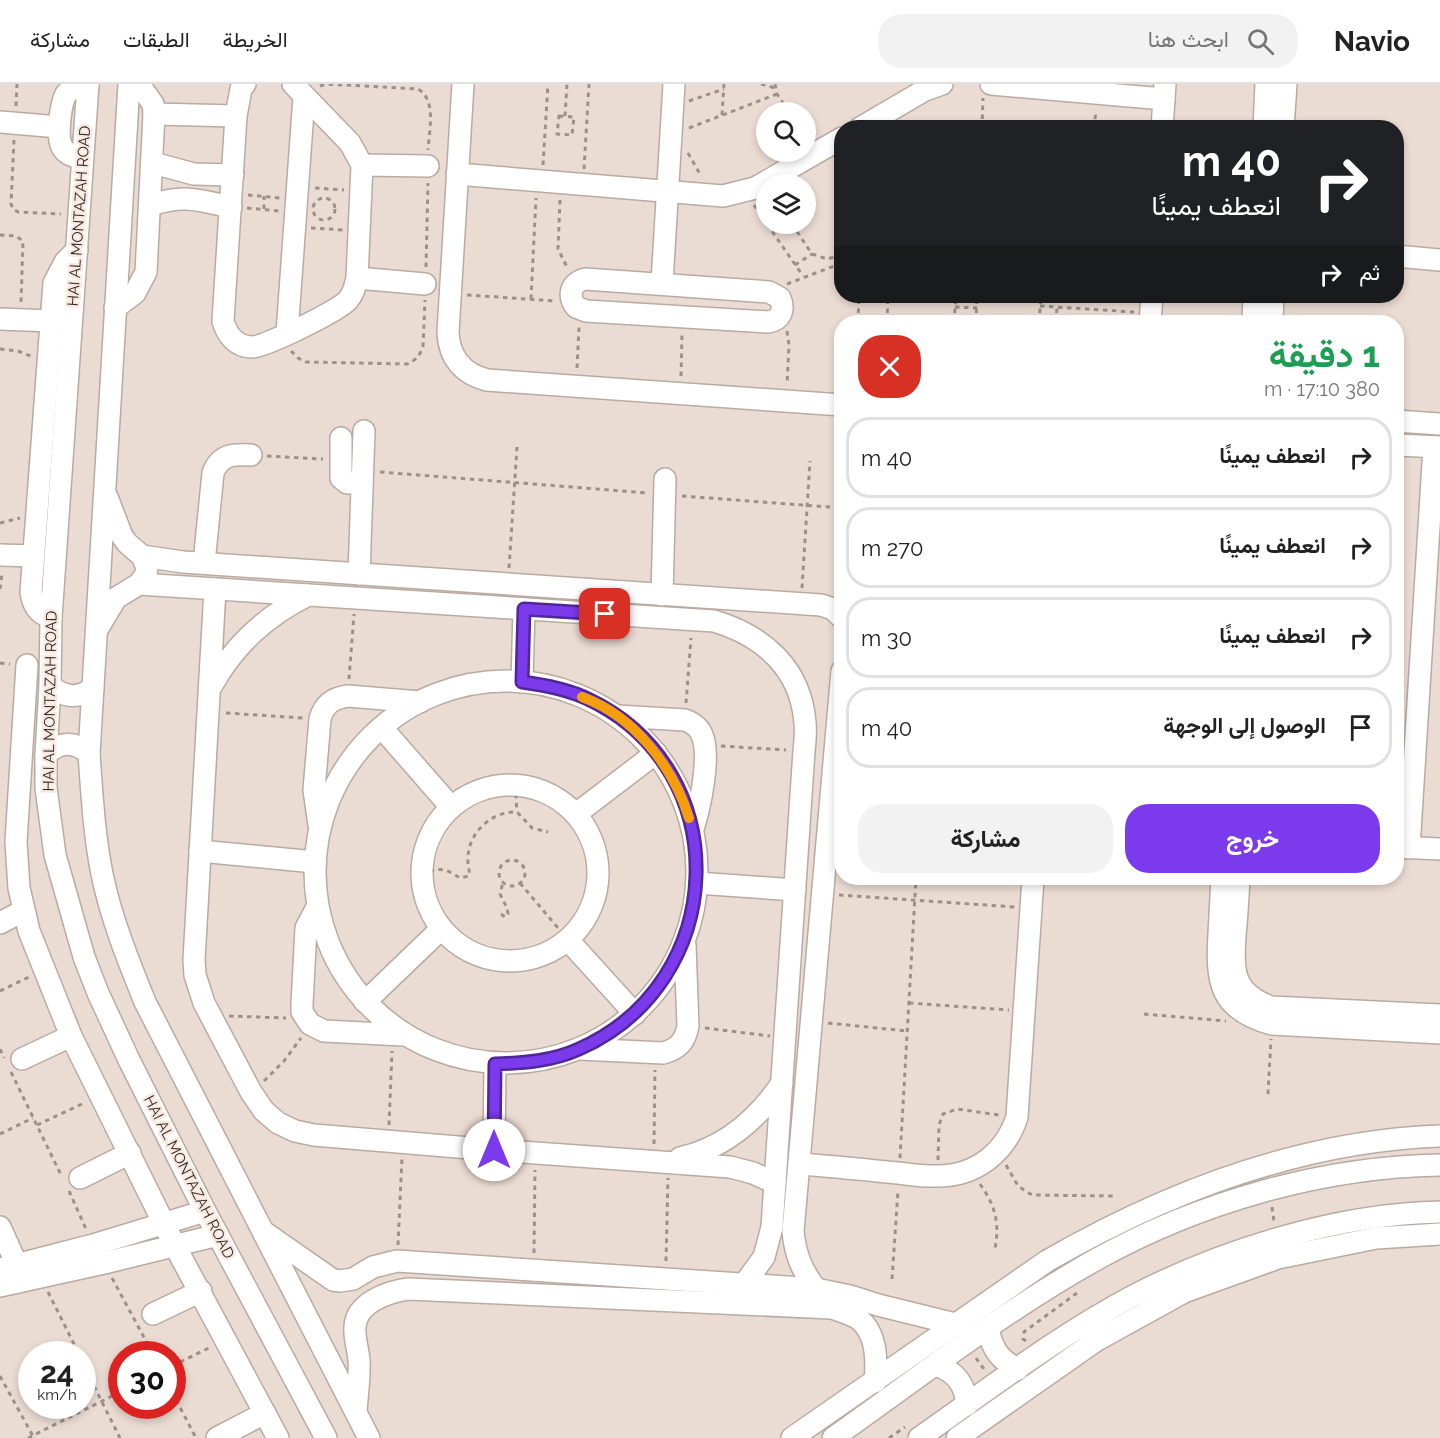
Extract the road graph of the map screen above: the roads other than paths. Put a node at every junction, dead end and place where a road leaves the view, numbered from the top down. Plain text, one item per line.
1 (88, 84) edge
2 (129, 84) edge
3 (139, 84) edge
4 (244, 84) edge
5 (463, 84) edge
6 (674, 84) edge
7 (1266, 84) edge
8 (1286, 84) edge
9 (930, 86) edge
10 (987, 89) edge
11 (298, 91) edge
12 (1164, 92) edge
13 (154, 114) junction
14 (236, 116) junction
15 (873, 120) edge
16 (1162, 120) edge
17 (1264, 120) edge
18 (1284, 120) edge
19 (7, 122) edge
20 (59, 127) junction
21 (834, 143) edge
22 (82, 158) junction
23 (153, 163) junction
24 (362, 165) junction
25 (428, 166) road end
26 (458, 174) junction
27 (232, 192) junction
28 (667, 192) junction
29 (150, 205) junction
30 (77, 250) junction
31 (1404, 257) edge
32 (1440, 260) edge
33 (357, 278) junction
34 (662, 283) junction
35 (425, 284) road end
36 (115, 308) junction
37 (10, 319) edge
38 (51, 321) junction
39 (287, 333) junction
40 (834, 404) edge
41 (1404, 422) edge
42 (1440, 424) edge
43 (364, 431) dead end
44 (341, 438) dead end
45 (1404, 445) edge
46 (1437, 447) edge
47 (251, 455) road end
48 (362, 477) junction
49 (664, 487) road end
50 (103, 488) junction
51 (0, 555) edge
52 (34, 556) junction
53 (142, 556) junction
54 (194, 563) junction
55 (358, 574) junction
56 (421, 579) junction
57 (138, 584) junction
58 (183, 586) junction
59 (215, 589) junction
60 (584, 590) junction
61 (309, 595) junction
62 (662, 595) junction
63 (715, 598) junction
64 (420, 602) junction
65 (1432, 605) edge
66 (524, 609) junction
67 (834, 610) edge
68 (584, 613) junction
69 (51, 618) junction
70 (714, 621) junction
71 (95, 633) junction
72 (27, 665) dead end
73 (522, 682) junction
74 (50, 685) junction
75 (93, 688) junction
76 (210, 688) junction
77 (420, 702) junction
78 (617, 716) junction
79 (806, 724) junction
80 (834, 726) edge
81 (381, 728) junction
82 (656, 753) junction
83 (89, 754) junction
84 (46, 755) junction
85 (834, 762) edge
86 (13, 779) edge
87 (46, 788) junction
88 (0, 804) edge
89 (451, 807) junction
90 (576, 814) junction
91 (16, 819) junction
92 (799, 819) junction
93 (829, 821) junction
94 (320, 829) junction
95 (693, 829) junction
96 (1404, 840) edge
97 (1404, 848) edge
98 (1440, 849) edge
99 (200, 851) junction
100 (315, 862) junction
101 (697, 883) junction
102 (1033, 885) edge
103 (1222, 885) edge
104 (1239, 885) edge
105 (795, 890) junction
106 (317, 907) junction
107 (23, 911) junction
108 (0, 923) edge
109 (441, 929) junction
110 (568, 940) junction
111 (684, 941) junction
112 (791, 945) junction
113 (818, 948) junction
114 (364, 1002) junction
115 (635, 1014) junction
116 (1440, 1016) edge
117 (1440, 1033) edge
118 (398, 1035) junction
119 (71, 1036) junction
120 (579, 1049) junction
121 (22, 1059) dead end
122 (495, 1064) junction
123 (782, 1082) junction
124 (806, 1086) junction
125 (1440, 1136) edge
126 (494, 1150) junction
127 (130, 1153) junction
128 (661, 1161) junction
129 (799, 1164) junction
130 (1440, 1165) edge
131 (80, 1178) dead end
132 (775, 1184) junction
133 (205, 1211) junction
134 (1440, 1212) edge
135 (1132, 1215) junction
136 (165, 1224) junction
137 (0, 1227) edge
138 (261, 1230) junction
139 (1440, 1234) edge
140 (218, 1235) junction
141 (1142, 1237) junction
142 (175, 1246) junction
143 (8, 1267) edge
144 (373, 1267) junction
145 (525, 1269) junction
146 (666, 1278) junction
147 (348, 1281) junction
148 (745, 1283) junction
149 (0, 1286) edge
150 (816, 1289) junction
151 (201, 1291) junction
152 (388, 1293) junction
153 (515, 1293) junction
154 (666, 1300) junction
155 (878, 1305) junction
156 (363, 1307) junction
157 (854, 1312) junction
158 (153, 1314) dead end
159 (988, 1329) junction
160 (962, 1334) junction
161 (936, 1365) junction
162 (1018, 1369) junction
163 (875, 1382) junction
164 (967, 1404) junction
165 (265, 1413) junction
166 (356, 1413) junction
167 (914, 1431) edge
168 (217, 1438) edge
169 (278, 1438) edge
170 (326, 1438) edge
171 (369, 1438) edge
172 (792, 1438) edge
173 (833, 1438) edge
174 (957, 1438) edge

1 - 20 street
1 - 22 street, HAI AL MONTAZAH ROAD
2 - 36 street
3 - 13 street
4 - 14 street
5 - 26 street
6 - 28 street
7 - 17 street
8 - 18 street
9 - 15 street
10 - 12 street
11 - 24 street
11 - 39 street
12 - 16 street
13 - 14 street
13 - 23 street
14 - 27 street
19 - 20 street
20 - 22 street
21 - 28 street
22 - 30 street, HAI AL MONTAZAH ROAD
23 - 27 street
23 - 29 street
24 - 25 street
24 - 33 street
26 - 28 street
26 - 40 street
27 - 29 street
27 - 39 street
28 - 34 street
29 - 36 street
30 - 38 street
30 - 69 street, HAI AL MONTAZAH ROAD
31 - 32 street
33 - 35 street
33 - 39 street
34 - 34 street
36 - 50 street
37 - 38 street
38 - 52 street
41 - 42 street
43 - 48 street
44 - 48 street
45 - 46 street
46 - 65 street
47 - 54 street
48 - 55 street
49 - 62 street
50 - 53 street
50 - 71 street
51 - 52 street
52 - 69 street
53 - 54 street
53 - 57 street
54 - 55 street
54 - 58 street
55 - 56 street
56 - 60 street
56 - 64 street
57 - 58 street
57 - 71 street
58 - 59 street
59 - 61 street
59 - 76 street
60 - 62 street
60 - 68 street
61 - 64 street
61 - 76 street
62 - 63 street
63 - 67 street
63 - 70 street
64 - 66 street
65 - 96 street
66 - 68 street
66 - 73 street
68 - 70 street
69 - 74 street, HAI AL MONTAZAH ROAD
70 - 79 street
71 - 75 street
72 - 86 street
73 - 77 street
73 - 78 street
74 - 75 street
74 - 84 street, HAI AL MONTAZAH ROAD
75 - 83 street
76 - 99 street
77 - 81 street
77 - 94 street
78 - 82 street
78 - 95 street
79 - 80 street
79 - 92 street
81 - 89 street
81 - 94 street
82 - 90 street
82 - 95 street
83 - 84 street
83 - 138 street
84 - 87 street, HAI AL MONTAZAH ROAD
85 - 93 street
86 - 87 street
86 - 91 street
87 - 133 street, HAI AL MONTAZAH ROAD
88 - 91 street
89 - 90 street
89 - 109 street
90 - 110 street
91 - 107 street
92 - 93 street
92 - 105 street
93 - 113 street
94 - 100 street
95 - 101 street
97 - 98 street
99 - 100 street
99 - 126 street
100 - 106 street
101 - 105 street
101 - 111 street
102 - 129 street
103 - 117 street
104 - 116 street
105 - 112 street
106 - 114 street
106 - 118 street
107 - 108 street
107 - 119 street
109 - 110 street
109 - 114 street
110 - 115 street
111 - 115 street
111 - 120 street
112 - 113 street
112 - 123 street
113 - 124 street
114 - 118 street
115 - 120 street
118 - 122 street
119 - 121 street
119 - 127 street
120 - 122 street
122 - 126 street
123 - 124 street
123 - 128 street
123 - 132 street
124 - 129 street
125 - 135 street
126 - 128 street
127 - 131 street
127 - 136 street
128 - 132 street
129 - 150 street
130 - 141 street
132 - 148 street
133 - 136 street
133 - 140 street, HAI AL MONTAZAH ROAD
134 - 162 street
135 - 141 street
135 - 160 street
136 - 142 street
136 - 143 street
137 - 143 street
138 - 147 street
138 - 166 street
139 - 174 street
140 - 142 street
140 - 170 street, HAI AL MONTAZAH ROAD
141 - 159 street
142 - 149 street
142 - 151 street
144 - 145 street
144 - 147 street
144 - 152 street
145 - 146 street
145 - 153 street
146 - 148 street
146 - 154 street
147 - 156 street
148 - 150 street
150 - 157 street
151 - 158 street
151 - 165 street
152 - 153 street
152 - 156 street
153 - 154 street
154 - 157 street
155 - 157 street
155 - 157 street
155 - 160 street
156 - 166 street
157 - 163 street
159 - 160 street
159 - 162 street
160 - 161 street
160 - 163 street
161 - 164 street
161 - 173 street
162 - 164 street
163 - 172 street
164 - 167 street
165 - 168 street
165 - 169 street
166 - 171 street

